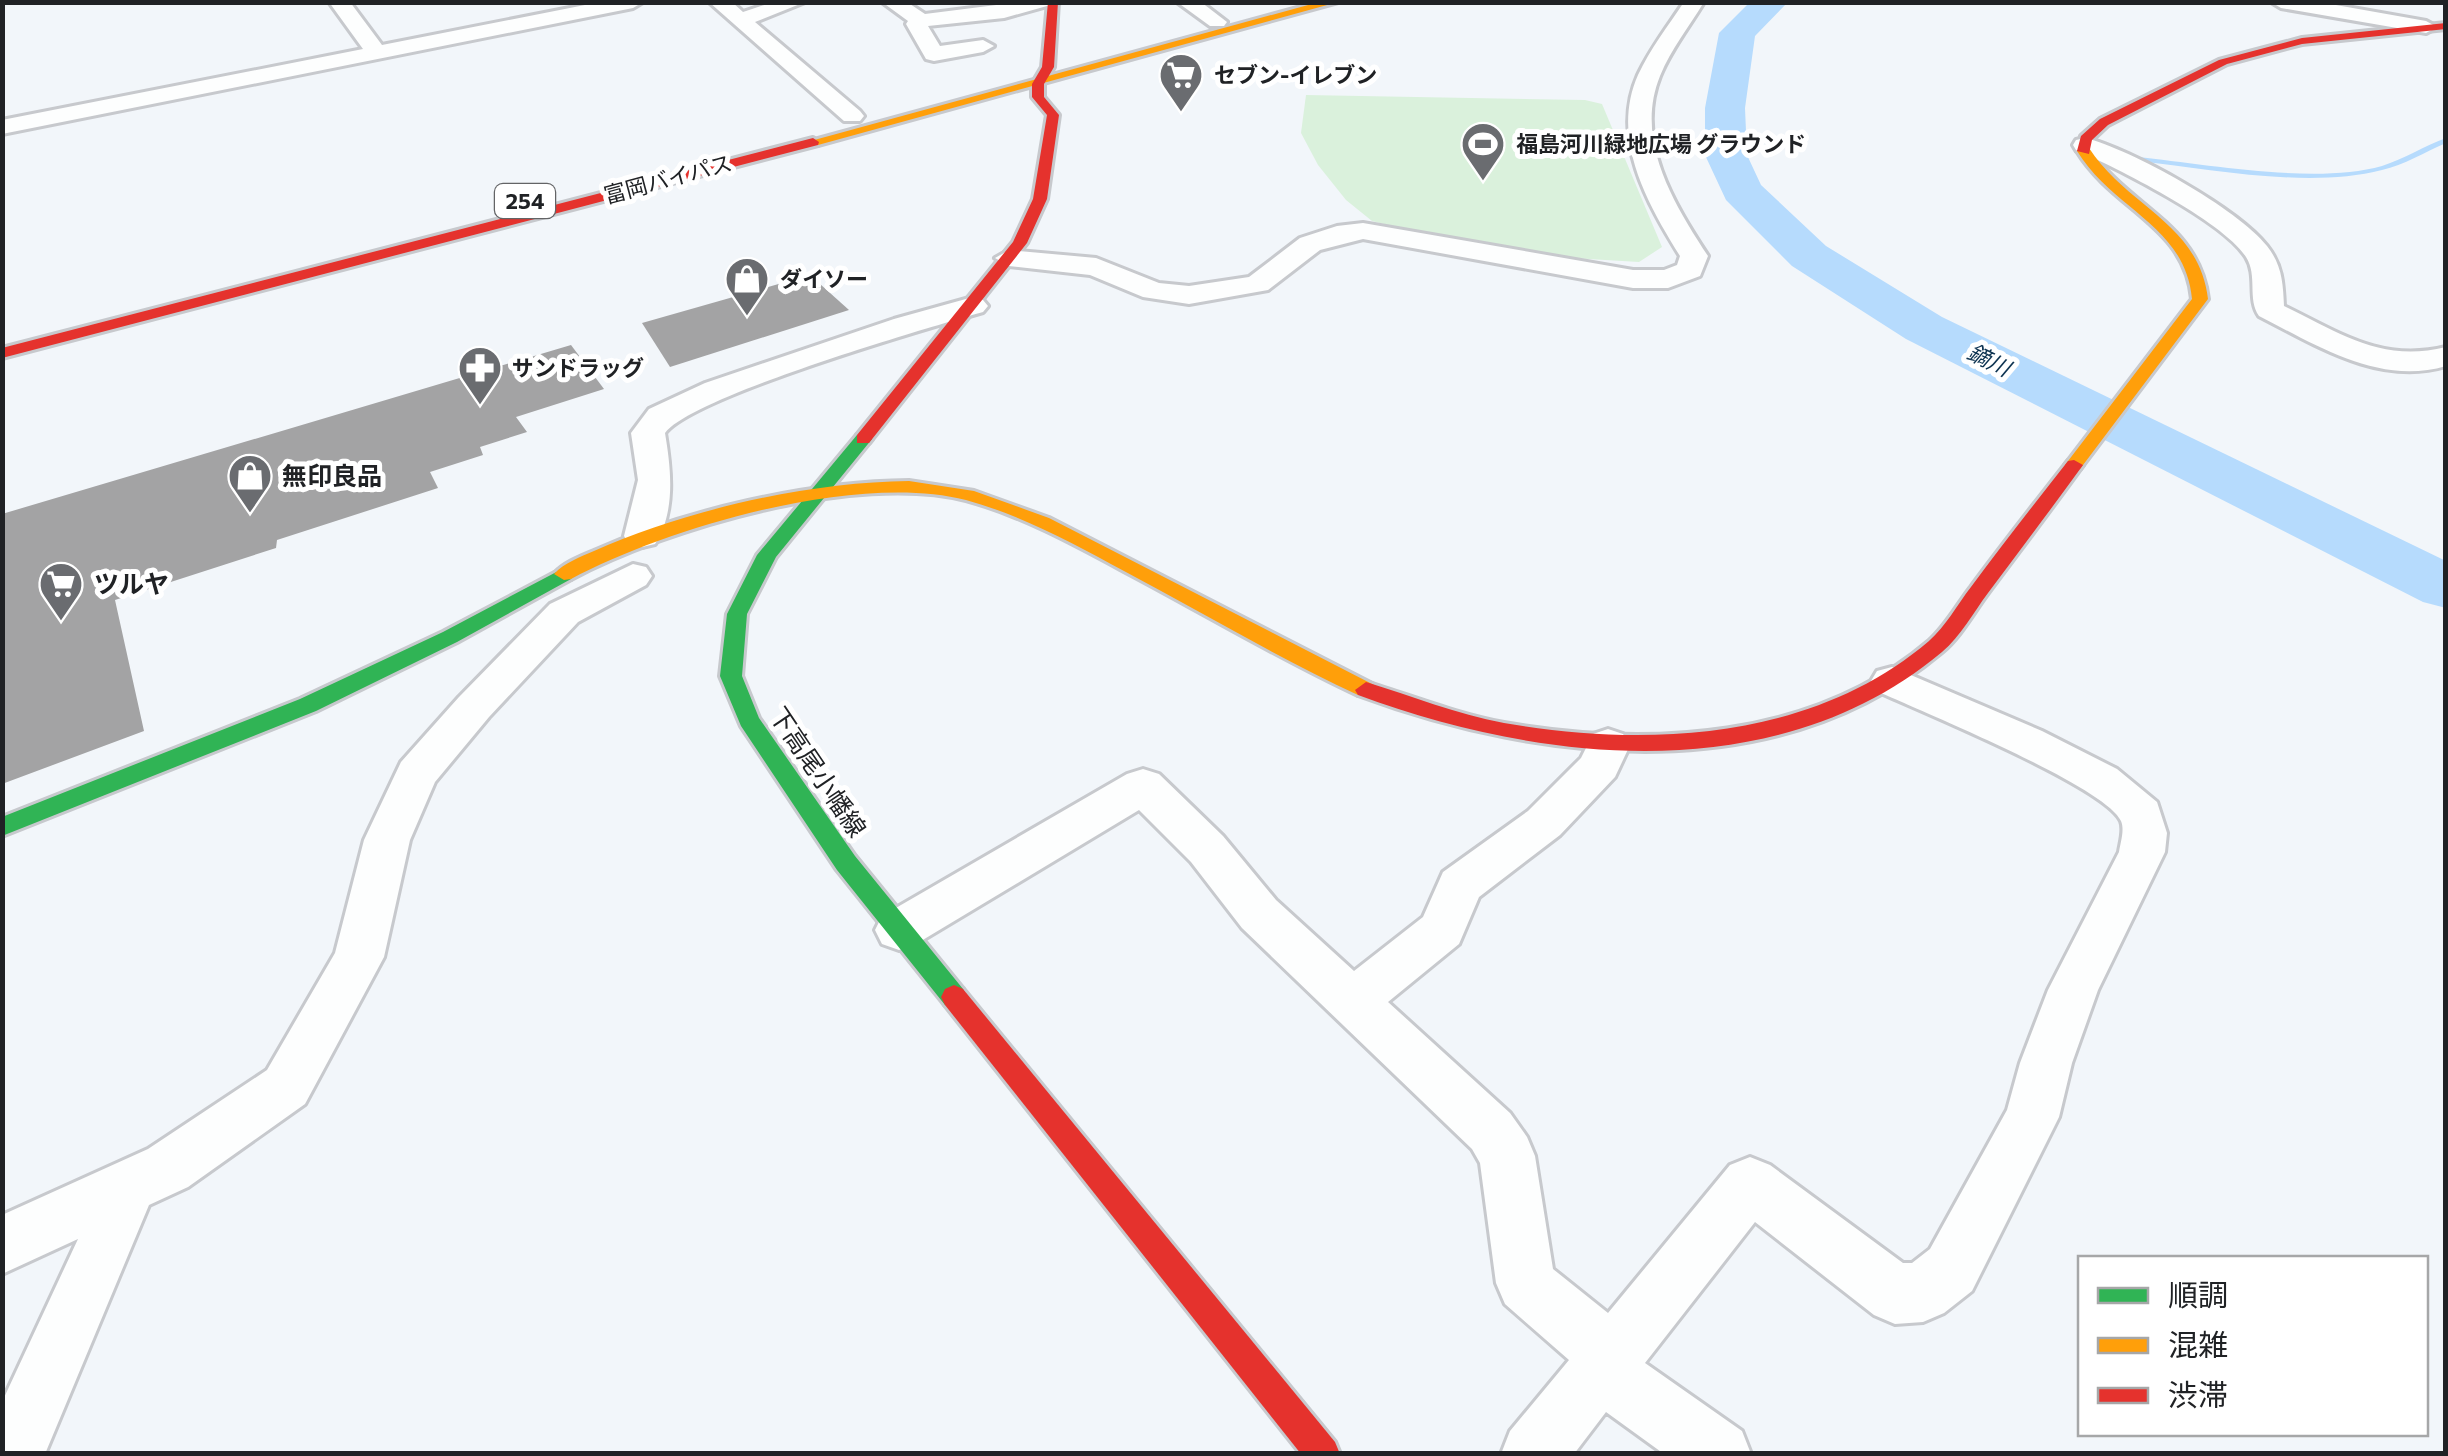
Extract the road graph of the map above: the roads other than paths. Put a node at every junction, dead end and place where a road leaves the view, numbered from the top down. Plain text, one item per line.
1 (339, 2) edge
2 (634, 2) edge
3 (719, 2) edge
4 (795, 2) edge
5 (892, 2) edge
6 (1052, 2) edge
7 (1187, 2) edge
8 (1288, 2) edge
9 (1334, 2) edge
10 (1694, 2) edge
11 (2281, 2) edge
12 (739, 20) junction
13 (919, 21) junction
14 (1217, 22) junction
15 (2436, 27) edge
16 (982, 46) dead end
17 (378, 53) junction
18 (1043, 75) junction
19 (852, 116) junction
20 (2, 127) edge
21 (2085, 145) junction
22 (1009, 258) junction
23 (973, 306) junction
24 (2, 334) edge
25 (2, 353) edge
26 (2446, 356) edge
27 (816, 495) junction
28 (637, 556) junction
29 (535, 613) junction
30 (1892, 681) junction
31 (1608, 745) junction
32 (2, 828) edge
33 (900, 930) junction
34 (1353, 1001) junction
35 (124, 1190) junction
36 (2, 1245) edge
37 (1605, 1362) junction
38 (12, 1454) edge
39 (1323, 1454) edge
40 (1533, 1454) edge
41 (1719, 1454) edge

1 - 17 street
2 - 17 street
3 - 12 street
4 - 12 street
5 - 13 street
6 - 13 street
6 - 18 main road
7 - 14 street
8 - 14 main road, 富岡バイパス / 254
9 - 18 main road, 富岡バイパス / 254
10 - 22 street
11 - 15 street
12 - 19 street
13 - 16 street
14 - 18 main road, 富岡バイパス / 254
15 - 21 main road
17 - 20 street
18 - 19 main road, 富岡バイパス / 254
18 - 22 main road, 下高尾小幡線
18 - 25 main road, 富岡バイパス / 254
19 - 24 main road, 富岡バイパス / 254
21 - 26 street
21 - 30 main road
22 - 23 main road, 下高尾小幡線
23 - 27 main road, 下高尾小幡線
23 - 28 street
27 - 28 main road
27 - 31 main road
27 - 33 main road, 下高尾小幡線
28 - 29 street
29 - 32 main road
29 - 35 street
30 - 31 main road
30 - 37 street
31 - 34 street
33 - 34 street
33 - 39 main road, 下高尾小幡線
34 - 37 street
35 - 36 street
35 - 38 street
37 - 40 street
37 - 41 street

